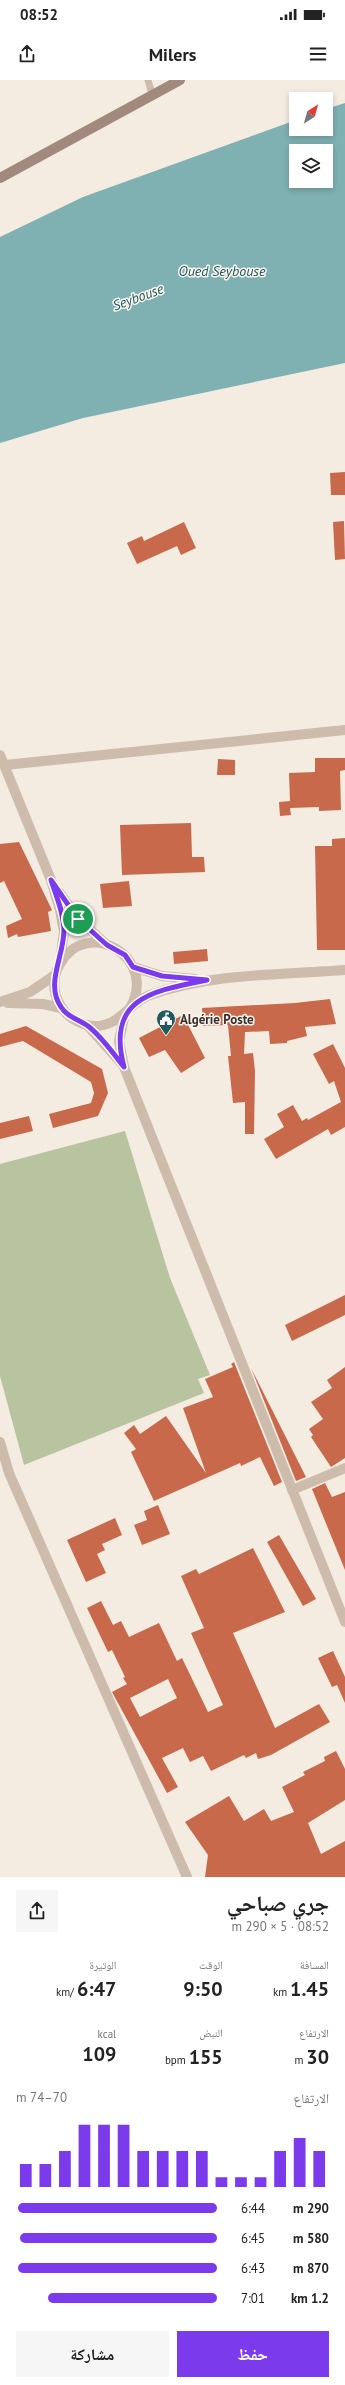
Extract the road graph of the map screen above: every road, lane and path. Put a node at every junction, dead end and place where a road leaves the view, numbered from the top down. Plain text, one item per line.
1 (148, 80) edge
2 (180, 80) edge
3 (168, 83) edge
4 (152, 94) junction
5 (0, 178) edge
6 (345, 730) edge
7 (0, 755) edge
8 (5, 765) junction
9 (51, 880) junction
10 (107, 945) junction
11 (60, 963) junction
12 (133, 967) junction
13 (345, 970) edge
14 (55, 975) junction
15 (207, 980) junction
16 (0, 1003) edge
17 (61, 1008) junction
18 (128, 1010) junction
19 (87, 1025) junction
20 (124, 1067) junction
21 (0, 1442) edge
22 (345, 1468) edge
23 (292, 1490) junction
24 (345, 1622) edge
25 (187, 1877) edge

1 - 4 lane
2 - 3 main road
3 - 4 main road
4 - 5 main road
6 - 8 street
7 - 8 street
8 - 9 street
9 - 10 street
9 - 11 street
10 - 11 street
10 - 12 street
11 - 14 street
12 - 15 street
12 - 18 street
13 - 15 street
14 - 16 street
14 - 17 street
15 - 18 street
16 - 17 street
17 - 19 street
18 - 19 street
18 - 20 street
19 - 20 street
20 - 23 street
21 - 25 street
22 - 23 street
23 - 24 street

